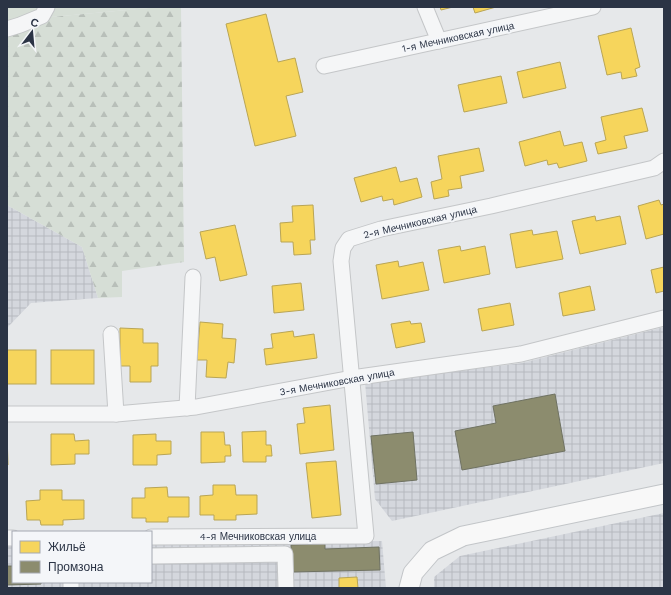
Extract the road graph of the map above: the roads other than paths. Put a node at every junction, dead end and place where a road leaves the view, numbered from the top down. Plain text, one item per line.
1 (47, 7) edge
2 (425, 7) edge
3 (593, 7) edge
4 (7, 29) edge
5 (439, 41) junction
6 (324, 66) dead end
7 (664, 161) edge
8 (193, 277) dead end
9 (664, 318) edge
10 (111, 334) dead end
11 (352, 378) junction
12 (187, 408) junction
13 (7, 414) edge
14 (116, 414) junction
15 (664, 494) edge
16 (366, 536) joint
17 (152, 537) edge
18 (152, 556) edge
19 (286, 588) edge
20 (409, 588) edge

1 - 4 street
2 - 5 street
3 - 5 street, 1-я Мечниковская улица
5 - 6 street, 1-я Мечниковская улица
7 - 11 street, 2-я Мечниковская улица
8 - 12 street
9 - 11 street, 3-я Мечниковская улица
10 - 14 street
11 - 12 street, 3-я Мечниковская улица
11 - 16 street, 2-я Мечниковская улица
12 - 14 street, 3-я Мечниковская улица
13 - 14 street, 3-я Мечниковская улица
15 - 20 main road
16 - 17 street, 4-я Мечниковская улица
18 - 19 street

